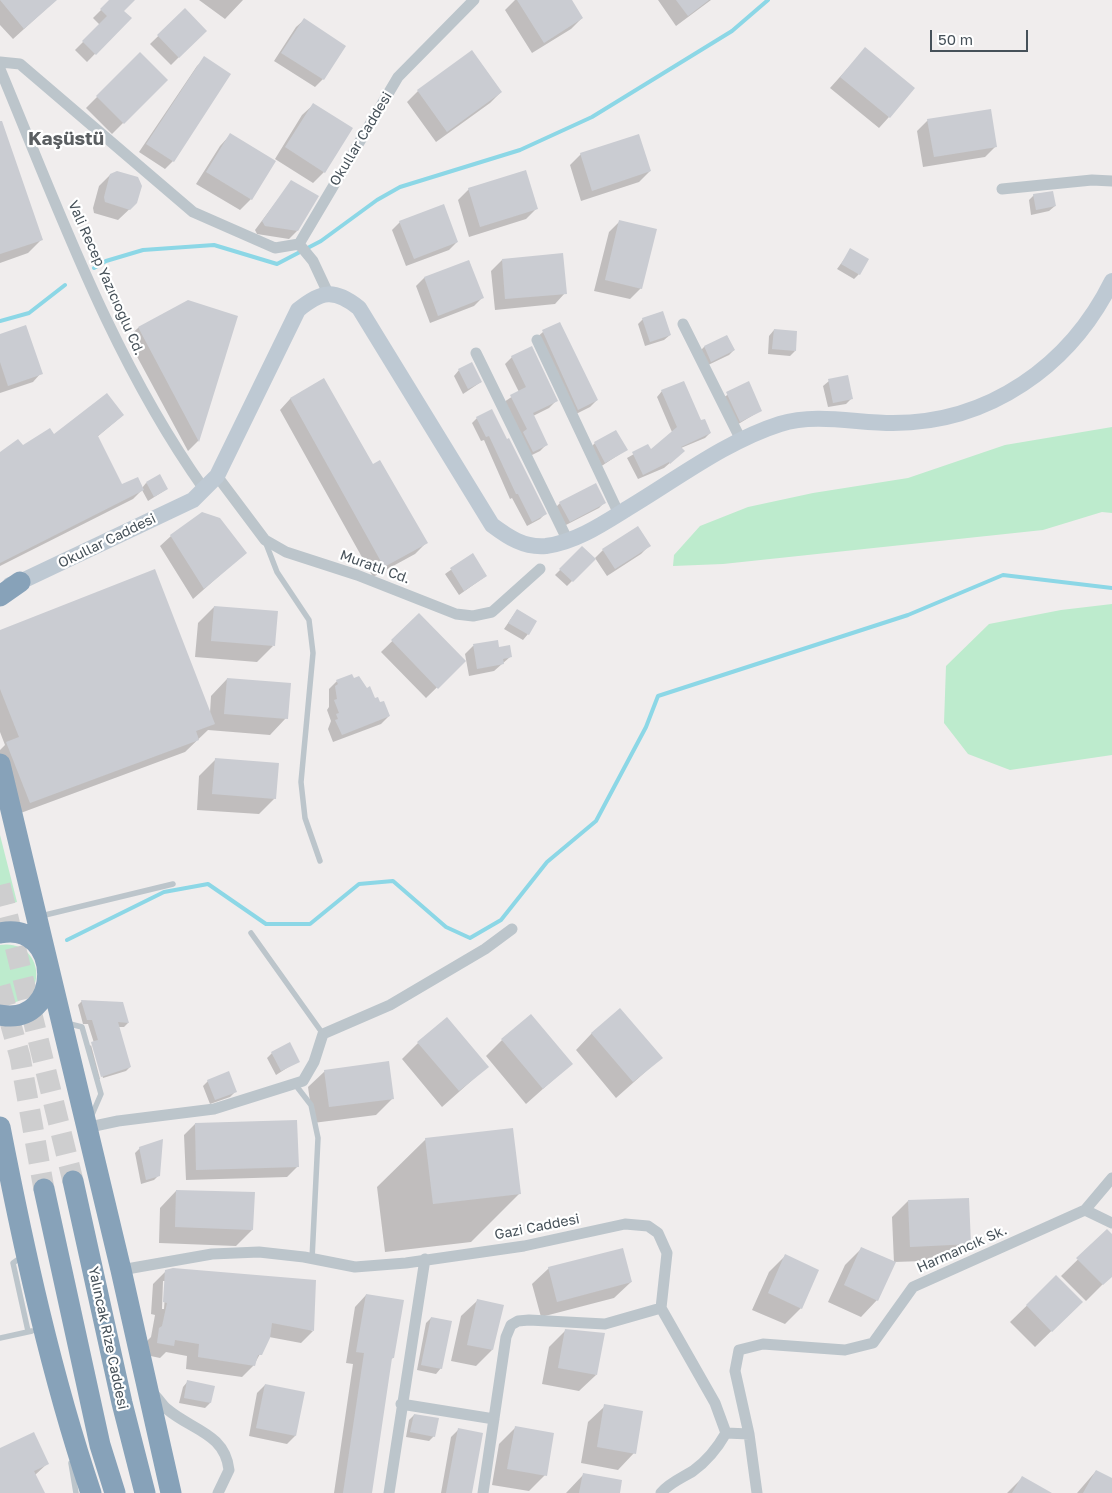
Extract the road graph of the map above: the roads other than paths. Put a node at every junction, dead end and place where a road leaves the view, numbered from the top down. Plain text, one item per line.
1 (474, 0) edge
2 (0, 62) edge
3 (0, 69) edge
4 (1112, 181) edge
5 (1002, 189) dead end
6 (298, 244) junction
7 (1112, 281) edge
8 (328, 293) junction
9 (683, 324) dead end
10 (537, 340) dead end
11 (476, 353) dead end
12 (741, 440) junction
13 (217, 476) junction
14 (198, 494) junction
15 (619, 514) junction
16 (265, 540) junction
17 (568, 541) junction
18 (540, 569) dead end
19 (10, 585) edge
20 (0, 596) edge
21 (0, 764) edge
22 (320, 861) dead end
23 (173, 884) dead end
24 (37, 917) junction
25 (512, 929) dead end
26 (0, 933) edge
27 (251, 934) dead end
28 (48, 966) junction
29 (0, 1015) edge
30 (323, 1034) junction
31 (294, 1083) junction
32 (0, 1127) edge
33 (85, 1128) junction
34 (1112, 1178) edge
35 (74, 1181) tunnel mouth
36 (44, 1189) tunnel mouth
37 (1086, 1210) junction
38 (1112, 1223) edge
39 (312, 1259) junction
40 (424, 1259) junction
41 (120, 1270) junction
42 (662, 1308) junction
43 (37, 1333) junction
44 (0, 1338) edge
45 (148, 1390) junction
46 (62, 1402) junction
47 (401, 1404) junction
48 (494, 1419) junction
49 (726, 1433) junction
50 (749, 1434) junction
51 (69, 1446) dead end
52 (70, 1455) dead end
53 (76, 1493) edge
54 (91, 1493) edge
55 (115, 1493) edge
56 (145, 1493) edge
57 (171, 1493) edge
58 (218, 1493) edge
59 (389, 1493) edge
60 (483, 1493) edge
61 (661, 1493) edge
62 (756, 1493) edge

1 - 6 street, Okullar Caddesi
2 - 6 street
3 - 14 street, Vali Recep Yazıcıoğlu Cd.
4 - 5 street
6 - 8 street
7 - 12 street
8 - 13 street, Okullar Caddesi
8 - 17 street
9 - 12 street
10 - 15 street
11 - 17 street
12 - 15 street
13 - 14 street, Okullar Caddesi
13 - 16 street, Muratlı Cd.
14 - 19 street, Okullar Caddesi
15 - 17 street
16 - 18 street, Muratlı Cd.
16 - 22 lane
19 - 20 highway
21 - 24 highway
23 - 24 lane
24 - 28 highway
25 - 30 street
26 - 28 highway
27 - 30 lane
28 - 29 highway
28 - 33 highway
30 - 31 street
31 - 33 street
31 - 39 lane
32 - 43 highway
33 - 41 highway
34 - 37 street, Harmancık Sk.
35 - 56 highway, Yalıncak Rize Caddesi
36 - 55 highway
37 - 38 street
37 - 50 street, Harmancık Sk.
39 - 40 street, Gazi Caddesi
39 - 41 street, Gazi Caddesi
40 - 42 street, Gazi Caddesi
40 - 47 street
41 - 45 highway
42 - 48 street
42 - 49 street
43 - 44 lane
43 - 46 highway
45 - 57 highway
45 - 58 street
46 - 51 lane
46 - 54 highway
47 - 48 street
47 - 59 street
48 - 60 street
49 - 50 street
49 - 61 street
50 - 62 street
52 - 53 lane

